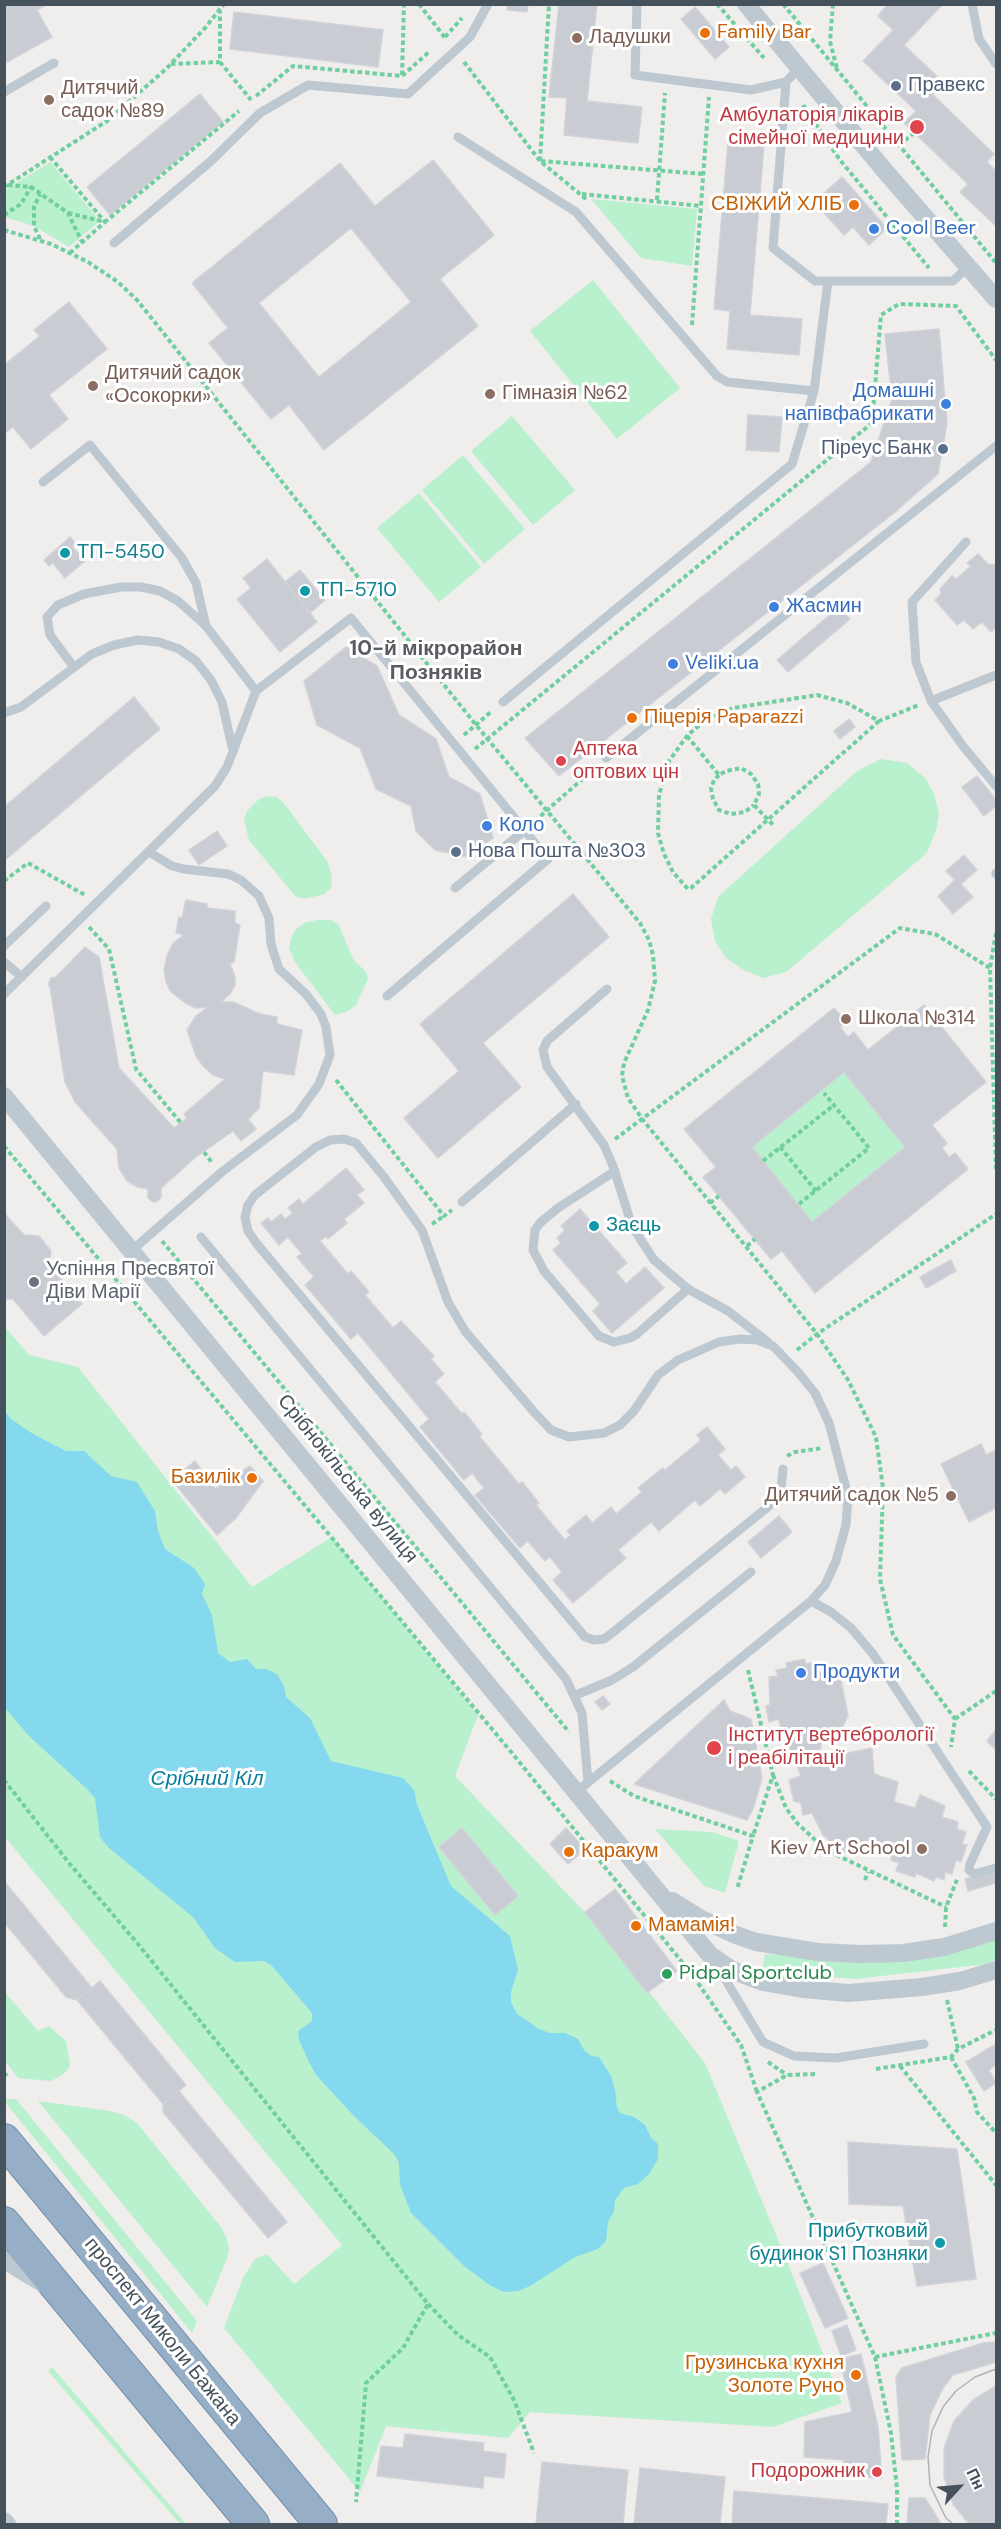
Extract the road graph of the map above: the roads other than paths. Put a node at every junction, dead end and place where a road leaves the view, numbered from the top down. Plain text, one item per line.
1 (488, 4) edge
2 (637, 4) edge
3 (746, 4) edge
4 (972, 4) edge
5 (54, 63) dead end
6 (996, 64) edge
7 (793, 75) junction
8 (4, 92) edge
9 (458, 137) dead end
10 (114, 243) dead end
11 (968, 267) junction
12 (828, 281) junction
13 (996, 299) edge
14 (814, 391) junction
15 (996, 446) edge
16 (43, 482) dead end
17 (966, 542) dead end
18 (206, 626) junction
19 (73, 666) junction
20 (996, 675) edge
21 (256, 692) junction
22 (931, 701) junction
23 (503, 702) road end
24 (4, 713) edge
25 (233, 748) junction
26 (606, 758) road end
27 (996, 786) edge
28 (525, 830) junction
29 (149, 852) junction
30 (455, 888) dead end
31 (46, 906) dead end
32 (4, 946) edge
33 (4, 962) edge
34 (22, 977) junction
35 (607, 989) dead end
36 (4, 994) edge
37 (387, 996) dead end
38 (4, 1096) edge
39 (576, 1104) junction
40 (615, 1171) junction
41 (462, 1202) road end
42 (201, 1237) dead end
43 (131, 1251) junction
44 (688, 1289) junction
45 (773, 1347) junction
46 (783, 1468) dead end
47 (751, 1572) dead end
48 (811, 1601) junction
49 (576, 1695) junction
50 (581, 1787) junction
51 (992, 1826) edge
52 (996, 1868) edge
53 (656, 1890) junction
54 (996, 1931) edge
55 (710, 1954) junction
56 (996, 1970) edge
57 (924, 2043) dead end
58 (4, 2140) edge
59 (4, 2223) edge
60 (4, 2260) edge
61 (65, 2297) junction
62 (249, 2521) edge
63 (321, 2524) edge

1 - 10 lane
2 - 7 lane
3 - 7 street
4 - 6 lane
5 - 8 lane
7 - 11 street
7 - 12 lane
9 - 14 lane
11 - 12 lane
11 - 13 street
12 - 14 lane
14 - 23 lane
15 - 26 lane
16 - 18 lane
17 - 22 lane
18 - 19 lane
18 - 21 lane
19 - 24 lane
19 - 25 lane
20 - 22 lane
21 - 25 lane
21 - 28 lane
22 - 27 lane
25 - 29 lane
28 - 30 lane
28 - 37 lane
29 - 34 lane
29 - 43 lane
31 - 32 lane
33 - 34 lane
34 - 36 lane
35 - 39 lane
38 - 43 street, Срібнокільська вулиця
39 - 40 lane
39 - 41 lane
40 - 44 lane
40 - 44 lane
42 - 49 lane
43 - 50 street, Срібнокільська вулиця
44 - 45 lane
45 - 46 lane
45 - 48 lane
47 - 49 lane
48 - 50 lane
48 - 51 lane
49 - 50 lane
50 - 53 street, Срібнокільська вулиця
51 - 52 lane
53 - 54 street, Срібнокільська вулиця
53 - 55 street, Срібнокільська вулиця
55 - 56 street, Срібнокільська вулиця
55 - 57 lane
58 - 63 highway, проспект Миколи Бажана
59 - 61 highway
60 - 61 street
61 - 62 highway

